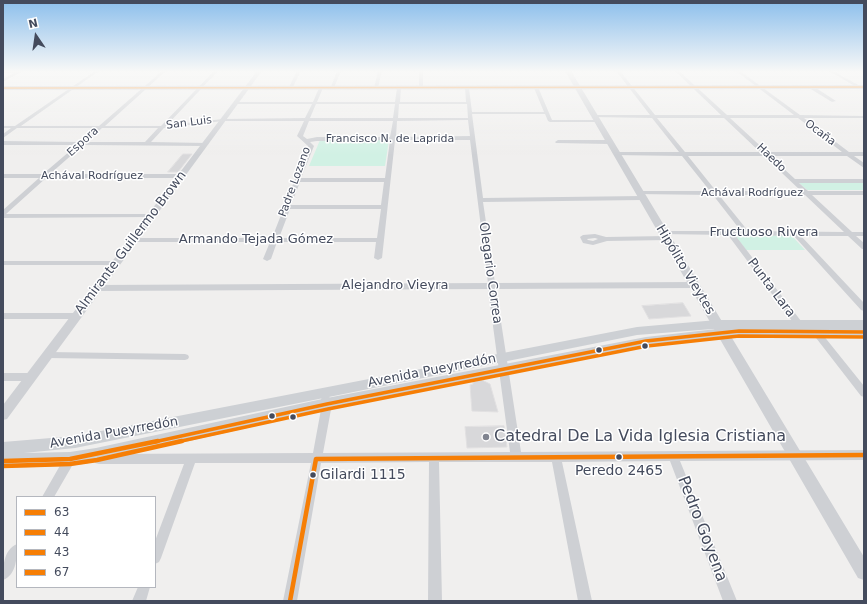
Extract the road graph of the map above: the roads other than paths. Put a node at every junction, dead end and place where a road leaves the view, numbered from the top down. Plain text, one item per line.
1 (57, 99) edge
2 (131, 99) edge
3 (189, 99) edge
4 (239, 99) edge
5 (317, 99) edge
6 (397, 99) edge
7 (468, 99) edge
8 (541, 99) edge
9 (584, 99) edge
10 (640, 99) edge
11 (708, 99) edge
12 (775, 99) edge
13 (831, 99) edge
14 (834, 101) dead end
15 (236, 103) junction
16 (315, 103) junction
17 (397, 103) junction
18 (468, 103) junction
19 (546, 112) junction
20 (470, 116) junction
21 (653, 116) junction
22 (798, 116) junction
23 (864, 116) edge
24 (728, 117) junction
25 (596, 119) junction
26 (223, 120) junction
27 (308, 120) junction
28 (395, 120) junction
29 (3, 127) edge
30 (17, 127) junction
31 (100, 127) junction
32 (163, 127) junction
33 (3, 136) edge
34 (392, 138) junction
35 (472, 138) junction
36 (307, 141) junction
37 (558, 142) dead end
38 (609, 142) junction
39 (3, 143) edge
40 (82, 143) junction
41 (147, 143) junction
42 (206, 144) junction
43 (616, 154) junction
44 (682, 154) junction
45 (767, 154) junction
46 (849, 154) junction
47 (864, 154) edge
48 (864, 166) edge
49 (3, 176) edge
50 (44, 176) junction
51 (180, 176) junction
52 (297, 180) junction
53 (387, 180) junction
54 (795, 181) junction
55 (864, 181) edge
56 (712, 192) junction
57 (808, 193) junction
58 (864, 193) edge
59 (641, 195) junction
60 (480, 200) junction
61 (287, 207) junction
62 (384, 207) junction
63 (3, 214) edge
64 (150, 216) junction
65 (730, 233) junction
66 (746, 233) junction
67 (795, 233) junction
68 (849, 234) junction
69 (864, 234) edge
70 (665, 236) junction
71 (606, 239) dead end
72 (132, 240) junction
73 (274, 240) junction
74 (380, 240) junction
75 (864, 248) edge
76 (378, 258) dead end
77 (267, 259) dead end
78 (3, 263) edge
79 (115, 263) junction
80 (492, 285) junction
81 (694, 285) junction
82 (97, 288) junction
83 (864, 308) edge
84 (3, 316) edge
85 (76, 316) junction
86 (798, 323) junction
87 (864, 324) edge
88 (720, 328) junction
89 (816, 332) junction
90 (864, 332) edge
91 (48, 355) junction
92 (185, 357) dead end
93 (503, 363) junction
94 (3, 377) edge
95 (31, 377) junction
96 (864, 393) edge
97 (326, 398) junction
98 (3, 415) edge
99 (3, 449) edge
100 (795, 455) junction
101 (864, 455) edge
102 (673, 456) junction
103 (516, 457) junction
104 (556, 457) junction
105 (434, 458) junction
106 (70, 459) junction
107 (191, 459) junction
108 (316, 459) junction
109 (3, 460) edge
110 (49, 496) edge
111 (16, 552) edge
112 (156, 555) edge
113 (864, 572) edge
114 (3, 574) edge
115 (144, 588) edge
116 (139, 601) edge
117 (290, 601) edge
118 (435, 601) edge
119 (585, 601) edge
120 (730, 601) edge

1 - 30 street
2 - 31 street, Espora
3 - 32 street
4 - 15 street, Almirante Guillermo Brown
5 - 16 street, Padre Lozano
6 - 17 street
7 - 18 street, Olegario Correa
8 - 19 street
9 - 25 street, Hipólito Vieytes
10 - 21 street
11 - 24 street, Haedo
12 - 22 street, Ocaña
13 - 14 street
15 - 16 street
15 - 26 street, Almirante Guillermo Brown
16 - 17 street
16 - 27 street, Padre Lozano
17 - 18 street
17 - 28 street
18 - 20 street, Olegario Correa
19 - 20 street, San Luis
19 - 25 street
20 - 28 street, San Luis
20 - 35 street, Olegario Correa
21 - 24 street
21 - 25 street
21 - 44 street
22 - 23 street
22 - 24 street
22 - 46 street, Ocaña
24 - 45 street, Haedo
25 - 38 street, Hipólito Vieytes
26 - 27 street, San Luis
26 - 32 street, San Luis
26 - 42 street, Almirante Guillermo Brown
27 - 28 street, San Luis
27 - 36 street, Padre Lozano
28 - 34 street
29 - 30 street, San Luis
30 - 31 street, San Luis
30 - 33 street
31 - 32 street, San Luis
31 - 40 street, Espora
32 - 41 street
34 - 35 street, Francisco N. de Laprida
34 - 36 street, Francisco N. de Laprida
34 - 53 street
35 - 60 street, Olegario Correa
36 - 52 street, Padre Lozano
37 - 38 street
38 - 43 street, Hipólito Vieytes
39 - 40 street
40 - 41 street
40 - 50 street, Espora
41 - 42 street
42 - 51 street, Almirante Guillermo Brown
43 - 44 street
43 - 59 street, Hipólito Vieytes
44 - 45 street
44 - 56 street
45 - 46 street
45 - 54 street, Haedo
46 - 47 street
46 - 48 street, Ocaña
49 - 50 street, Achával Rodríguez
50 - 51 street, Achával Rodríguez
50 - 63 street, Espora
51 - 64 street, Almirante Guillermo Brown
52 - 53 street
52 - 61 street, Padre Lozano
53 - 62 street
54 - 55 street
54 - 57 street, Haedo
56 - 57 street, Achával Rodríguez
56 - 59 street, Achával Rodríguez
56 - 66 street
57 - 58 street, Achával Rodríguez
57 - 68 street, Haedo
59 - 60 street, Achával Rodríguez
59 - 70 street, Hipólito Vieytes
60 - 80 street, Olegario Correa
61 - 62 street
61 - 73 street, Padre Lozano
62 - 74 street
63 - 64 street
64 - 72 street, Almirante Guillermo Brown
65 - 66 street, Fructuoso Rivera
65 - 70 street, Fructuoso Rivera
65 - 86 street, Punta Lara
66 - 67 street, Fructuoso Rivera
67 - 68 street, Fructuoso Rivera
67 - 83 street
68 - 69 street, Fructuoso Rivera
68 - 75 street, Haedo
70 - 71 street, Fructuoso Rivera
70 - 81 street, Hipólito Vieytes
72 - 73 street, Armando Tejada Gómez
72 - 79 street, Almirante Guillermo Brown
73 - 74 street, Armando Tejada Gómez
73 - 77 street, Padre Lozano
74 - 76 street
78 - 79 street
79 - 82 street, Almirante Guillermo Brown
80 - 81 street, Alejandro Vieyra
80 - 82 street, Alejandro Vieyra
80 - 93 street, Olegario Correa
81 - 88 street, Hipólito Vieytes
82 - 85 street, Almirante Guillermo Brown
84 - 85 street
85 - 91 street, Almirante Guillermo Brown
86 - 87 main road, Avenida Pueyrredón
86 - 88 main road, Avenida Pueyrredón
88 - 89 main road, Avenida Pueyrredón
88 - 93 main road, Avenida Pueyrredón
88 - 100 street, Hipólito Vieytes
89 - 90 main road, Avenida Pueyrredón
89 - 96 street
91 - 92 street
91 - 95 street, Almirante Guillermo Brown
93 - 97 main road, Avenida Pueyrredón
93 - 103 street, Olegario Correa
94 - 95 street
95 - 98 street, Almirante Guillermo Brown
97 - 99 main road, Avenida Pueyrredón
97 - 106 main road, Avenida Pueyrredón
97 - 108 street
100 - 101 street
100 - 102 street
100 - 113 street, Hipólito Vieytes
102 - 104 street
102 - 120 street, Pedro Goyena
103 - 104 street
103 - 105 street
104 - 119 street
105 - 108 street
105 - 118 street
106 - 107 street
106 - 109 main road, Avenida Pueyrredón
106 - 110 street
107 - 108 street
107 - 112 street
108 - 117 street
111 - 114 street
115 - 116 street

